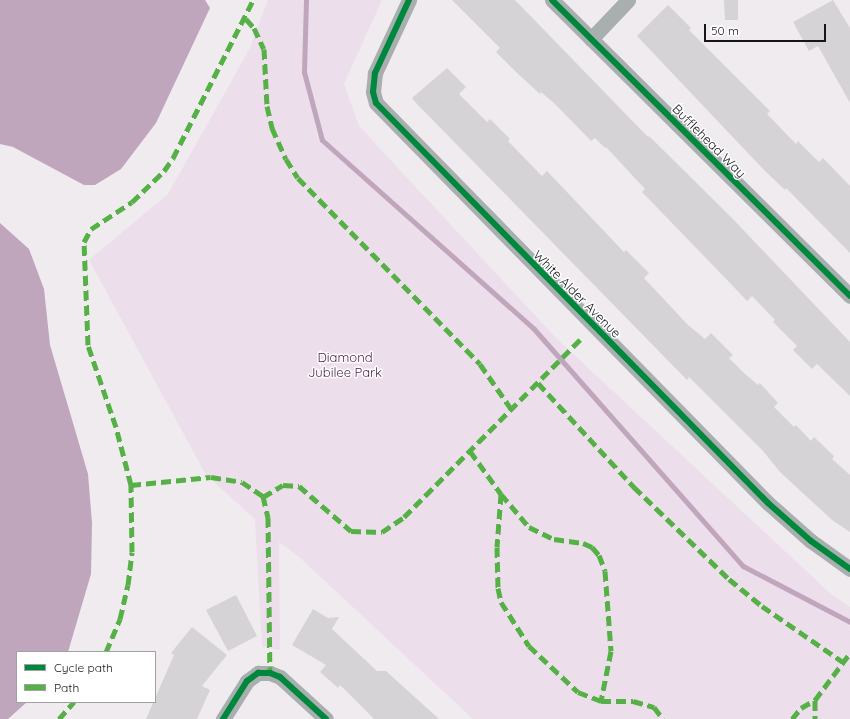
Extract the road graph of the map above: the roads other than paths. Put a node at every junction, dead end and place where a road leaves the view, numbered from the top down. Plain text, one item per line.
1 (409, 0) edge
2 (552, 0) edge
3 (628, 0) edge
4 (591, 39) junction
5 (850, 296) edge
6 (850, 569) edge
7 (224, 719) edge
8 (326, 719) edge

1 - 6 street, White Alder Avenue
2 - 4 street, Bufflehead Way
3 - 4 street
4 - 5 street, Bufflehead Way
7 - 8 street

